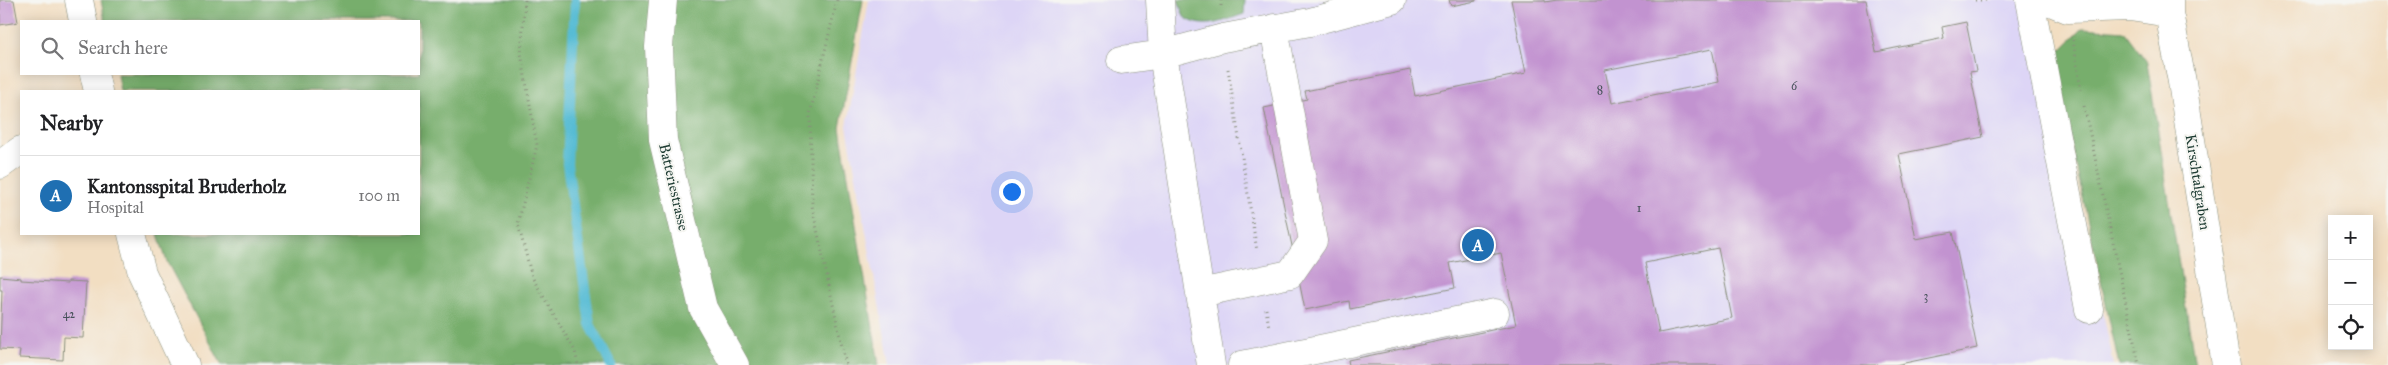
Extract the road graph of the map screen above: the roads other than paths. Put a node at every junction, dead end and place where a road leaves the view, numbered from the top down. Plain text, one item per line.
1 (79, 0) edge
2 (662, 0) edge
3 (1160, 0) edge
4 (1392, 0) edge
5 (2030, 0) edge
6 (2057, 5) edge
7 (2169, 6) edge
8 (1316, 11) edge
9 (83, 20) edge
10 (1274, 28) junction
11 (1163, 54) junction
12 (1121, 60) dead end
13 (94, 75) edge
14 (98, 90) edge
15 (20, 151) edge
16 (0, 165) edge
17 (132, 235) edge
18 (1200, 292) junction
19 (2089, 309) dead end
20 (1495, 313) dead end
21 (185, 365) edge
22 (734, 365) edge
23 (1212, 365) edge
24 (1242, 365) edge
25 (2226, 365) edge

1 - 9 street
2 - 22 street, Batteriestrasse
3 - 11 street
4 - 8 street
5 - 19 street
6 - 7 street
7 - 25 street, Kirschtalgraben
8 - 10 street
10 - 11 street
10 - 18 street
11 - 12 street
11 - 18 street
13 - 14 street
15 - 16 street
17 - 21 street
18 - 23 street
20 - 24 street

